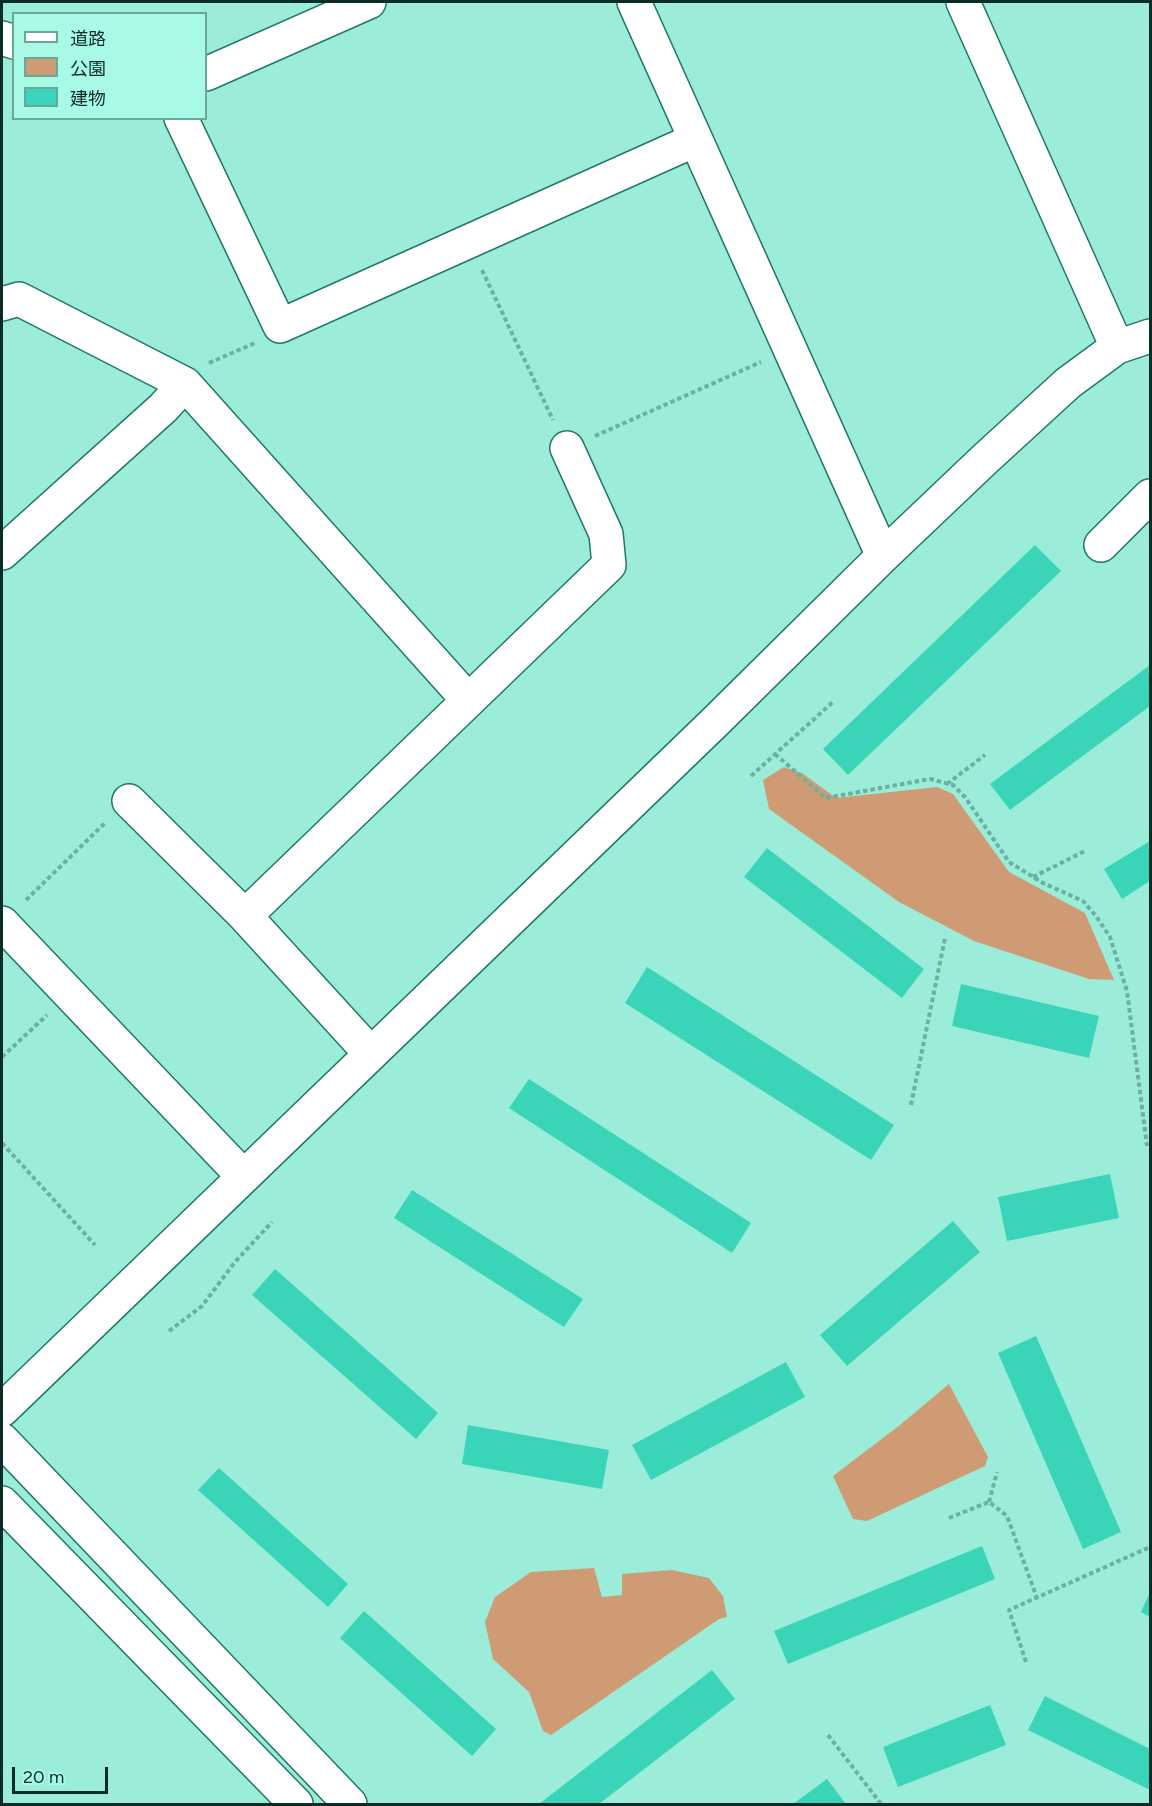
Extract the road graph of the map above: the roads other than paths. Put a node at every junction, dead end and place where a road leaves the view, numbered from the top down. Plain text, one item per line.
1 (369, 2) edge
2 (633, 2) edge
3 (963, 2) edge
4 (207, 74) edge
5 (182, 120) edge
6 (695, 140) junction
7 (2, 304) edge
8 (1150, 336) edge
9 (1117, 347) junction
10 (185, 384) junction
11 (567, 448) road end
12 (1150, 496) edge
13 (1101, 545) dead end
14 (2, 553) edge
15 (883, 556) junction
16 (468, 700) junction
17 (129, 801) dead end
18 (245, 916) junction
19 (2, 923) edge
20 (370, 1054) junction
21 (243, 1176) junction
22 (2, 1410) edge
23 (2, 1440) edge
24 (2, 1503) edge
25 (296, 1804) edge
26 (350, 1804) edge

1 - 4 street
2 - 6 street
3 - 9 street
5 - 6 street
6 - 15 street
7 - 10 street
8 - 9 street
9 - 15 street
10 - 14 street
10 - 16 street
11 - 16 street
12 - 13 street
15 - 20 street
16 - 18 street
17 - 18 street
18 - 20 street
19 - 21 street
20 - 21 street
21 - 22 street
23 - 26 street
24 - 25 street

